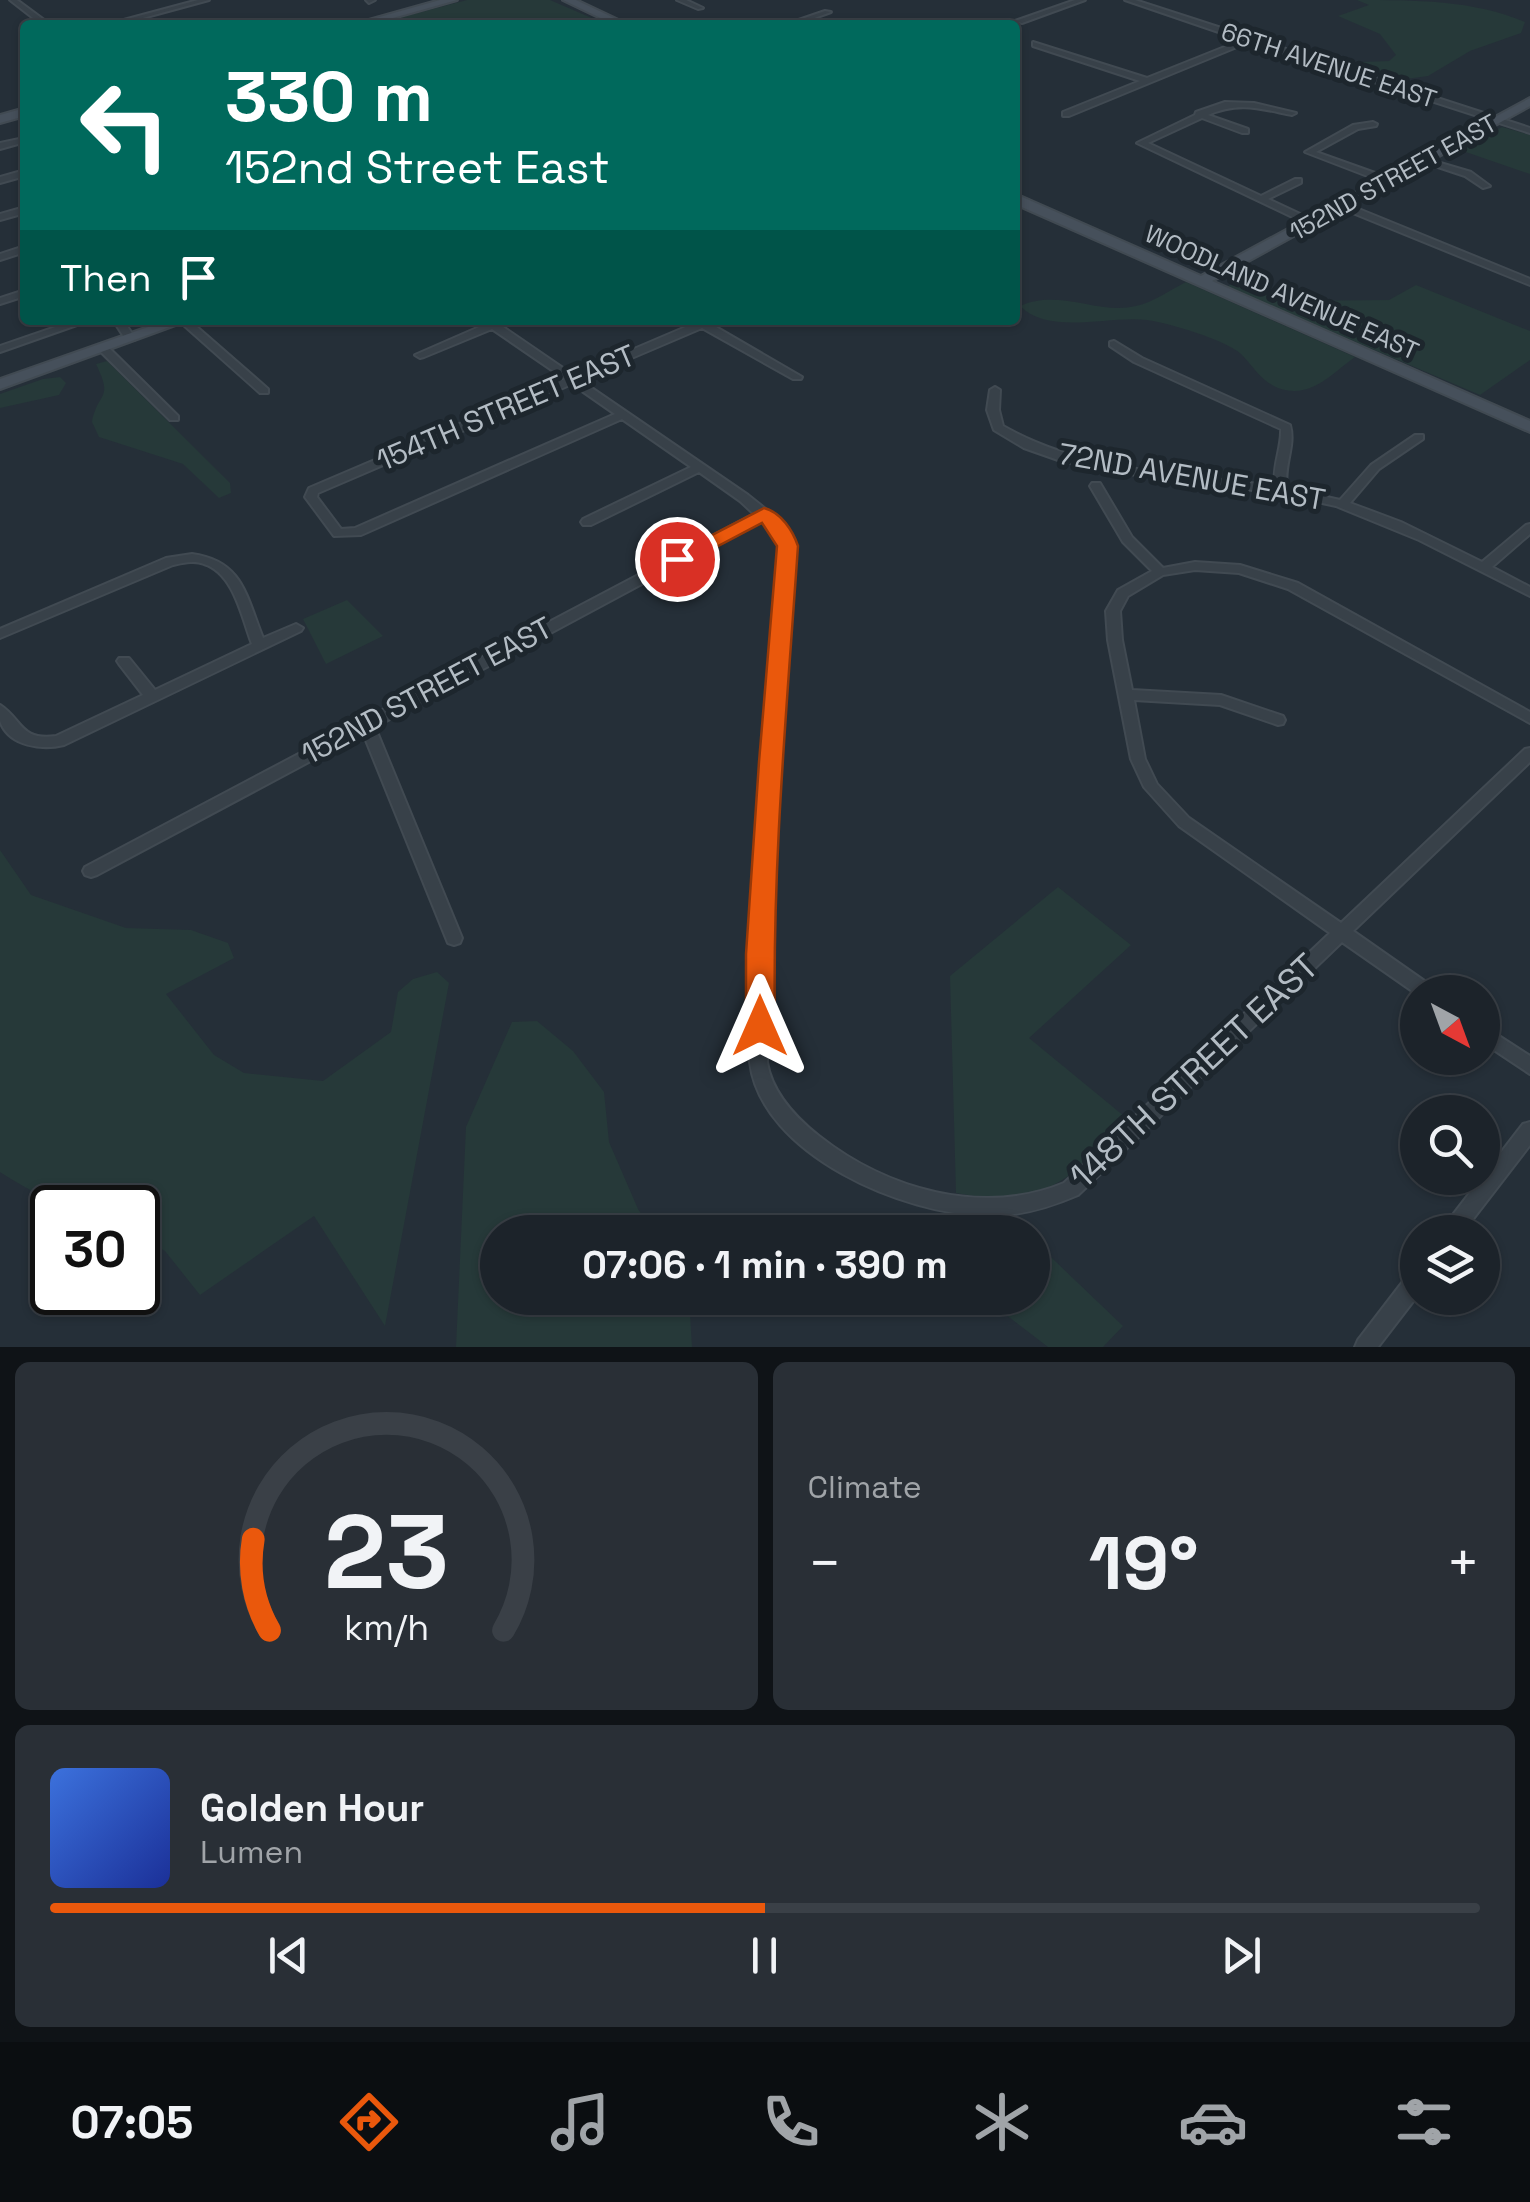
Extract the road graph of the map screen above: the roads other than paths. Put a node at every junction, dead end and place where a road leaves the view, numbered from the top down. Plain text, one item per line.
1 (206, 0) edge
2 (452, 0) edge
3 (568, 0) edge
4 (680, 0) edge
5 (1060, 0) edge
6 (1082, 0) edge
7 (1128, 0) edge
8 (15, 1) edge
9 (1070, 4) junction
10 (700, 8) dead end
11 (827, 12) dead end
12 (41, 20) edge
13 (128, 20) edge
14 (375, 20) edge
15 (613, 20) edge
16 (803, 20) edge
17 (1020, 21) edge
18 (1250, 39) junction
19 (1036, 44) dead end
20 (1148, 80) junction
21 (1530, 101) edge
22 (1292, 113) dead end
23 (1066, 114) dead end
24 (1199, 114) junction
25 (1496, 120) junction
26 (1373, 124) dead end
27 (1530, 131) edge
28 (1246, 132) dead end
29 (1424, 159) junction
30 (1386, 180) junction
31 (1298, 181) dead end
32 (1486, 186) dead end
33 (1264, 198) junction
34 (1020, 201) edge
35 (1341, 205) junction
36 (1310, 222) junction
37 (1202, 281) junction
38 (1530, 282) edge
39 (71, 325) edge
40 (121, 325) edge
41 (168, 325) edge
42 (189, 325) edge
43 (484, 325) edge
44 (494, 325) edge
45 (692, 325) edge
46 (704, 325) edge
47 (130, 338) junction
48 (1114, 344) dead end
49 (102, 348) junction
50 (0, 349) edge
51 (420, 356) dead end
52 (797, 377) dead end
53 (570, 379) junction
54 (0, 384) edge
55 (995, 390) dead end
56 (264, 391) dead end
57 (622, 415) junction
58 (174, 418) dead end
59 (1530, 427) edge
60 (1420, 436) dead end
61 (700, 467) junction
62 (1096, 486) dead end
63 (1281, 488) junction
64 (1343, 504) junction
65 (764, 514) junction
66 (587, 522) dead end
67 (1530, 528) edge
68 (351, 533) joint
69 (1482, 568) junction
70 (1153, 574) junction
71 (1530, 592) edge
72 (296, 628) dead end
73 (0, 634) edge
74 (260, 645) junction
75 (124, 661) dead end
76 (1126, 695) junction
77 (152, 696) junction
78 (0, 710) edge
79 (1530, 718) edge
80 (1278, 720) dead end
81 (366, 723) junction
82 (1530, 753) edge
83 (91, 872) dead end
84 (1338, 930) junction
85 (454, 938) dead end
86 (1403, 975) edge
87 (1500, 1045) edge
88 (1530, 1066) edge
89 (1530, 1130) edge
90 (1465, 1215) edge
91 (1400, 1301) edge
92 (1364, 1347) edge

1 - 13 street
2 - 14 street
3 - 15 street
4 - 10 street
5 - 9 street
6 - 9 street
7 - 18 street, 66TH AVENUE EAST
8 - 12 street
9 - 17 street
11 - 16 street
18 - 20 street
18 - 25 street, 66TH AVENUE EAST
19 - 20 street
20 - 23 street
21 - 25 street, 152ND STREET EAST
22 - 24 street
24 - 28 street
24 - 33 street
25 - 27 street, 66TH AVENUE EAST
25 - 29 street, 152ND STREET EAST
26 - 30 street
29 - 30 street, 152ND STREET EAST
29 - 32 street
30 - 35 street, 152ND STREET EAST
31 - 33 street
33 - 36 street
34 - 37 street, WOODLAND AVENUE EAST
35 - 36 street, 152ND STREET EAST
35 - 38 street
36 - 37 street, 152ND STREET EAST
37 - 59 street, WOODLAND AVENUE EAST
39 - 50 street
40 - 47 street
41 - 47 street
42 - 56 street
43 - 51 street
44 - 53 street
45 - 53 street, 154TH STREET EAST
46 - 52 street
47 - 49 street
48 - 63 street
49 - 54 street
49 - 58 street
53 - 57 street
53 - 68 street, 154TH STREET EAST
55 - 63 street, 72ND AVENUE EAST
57 - 61 street
57 - 68 street
60 - 64 street
61 - 65 street
61 - 66 street
62 - 70 street
63 - 64 street, 72ND AVENUE EAST
64 - 69 street, 72ND AVENUE EAST
65 - 81 street, 152ND STREET EAST
65 - 84 street, 148TH STREET EAST
67 - 69 street
69 - 71 street, 72ND AVENUE EAST
70 - 76 street
70 - 79 street
72 - 74 street
73 - 74 street
74 - 77 street
75 - 77 street
76 - 80 street
76 - 84 street
77 - 78 street
81 - 83 street, 152ND STREET EAST
81 - 85 street
82 - 84 street, 148TH STREET EAST
84 - 86 street
87 - 88 street
89 - 90 street
91 - 92 street

